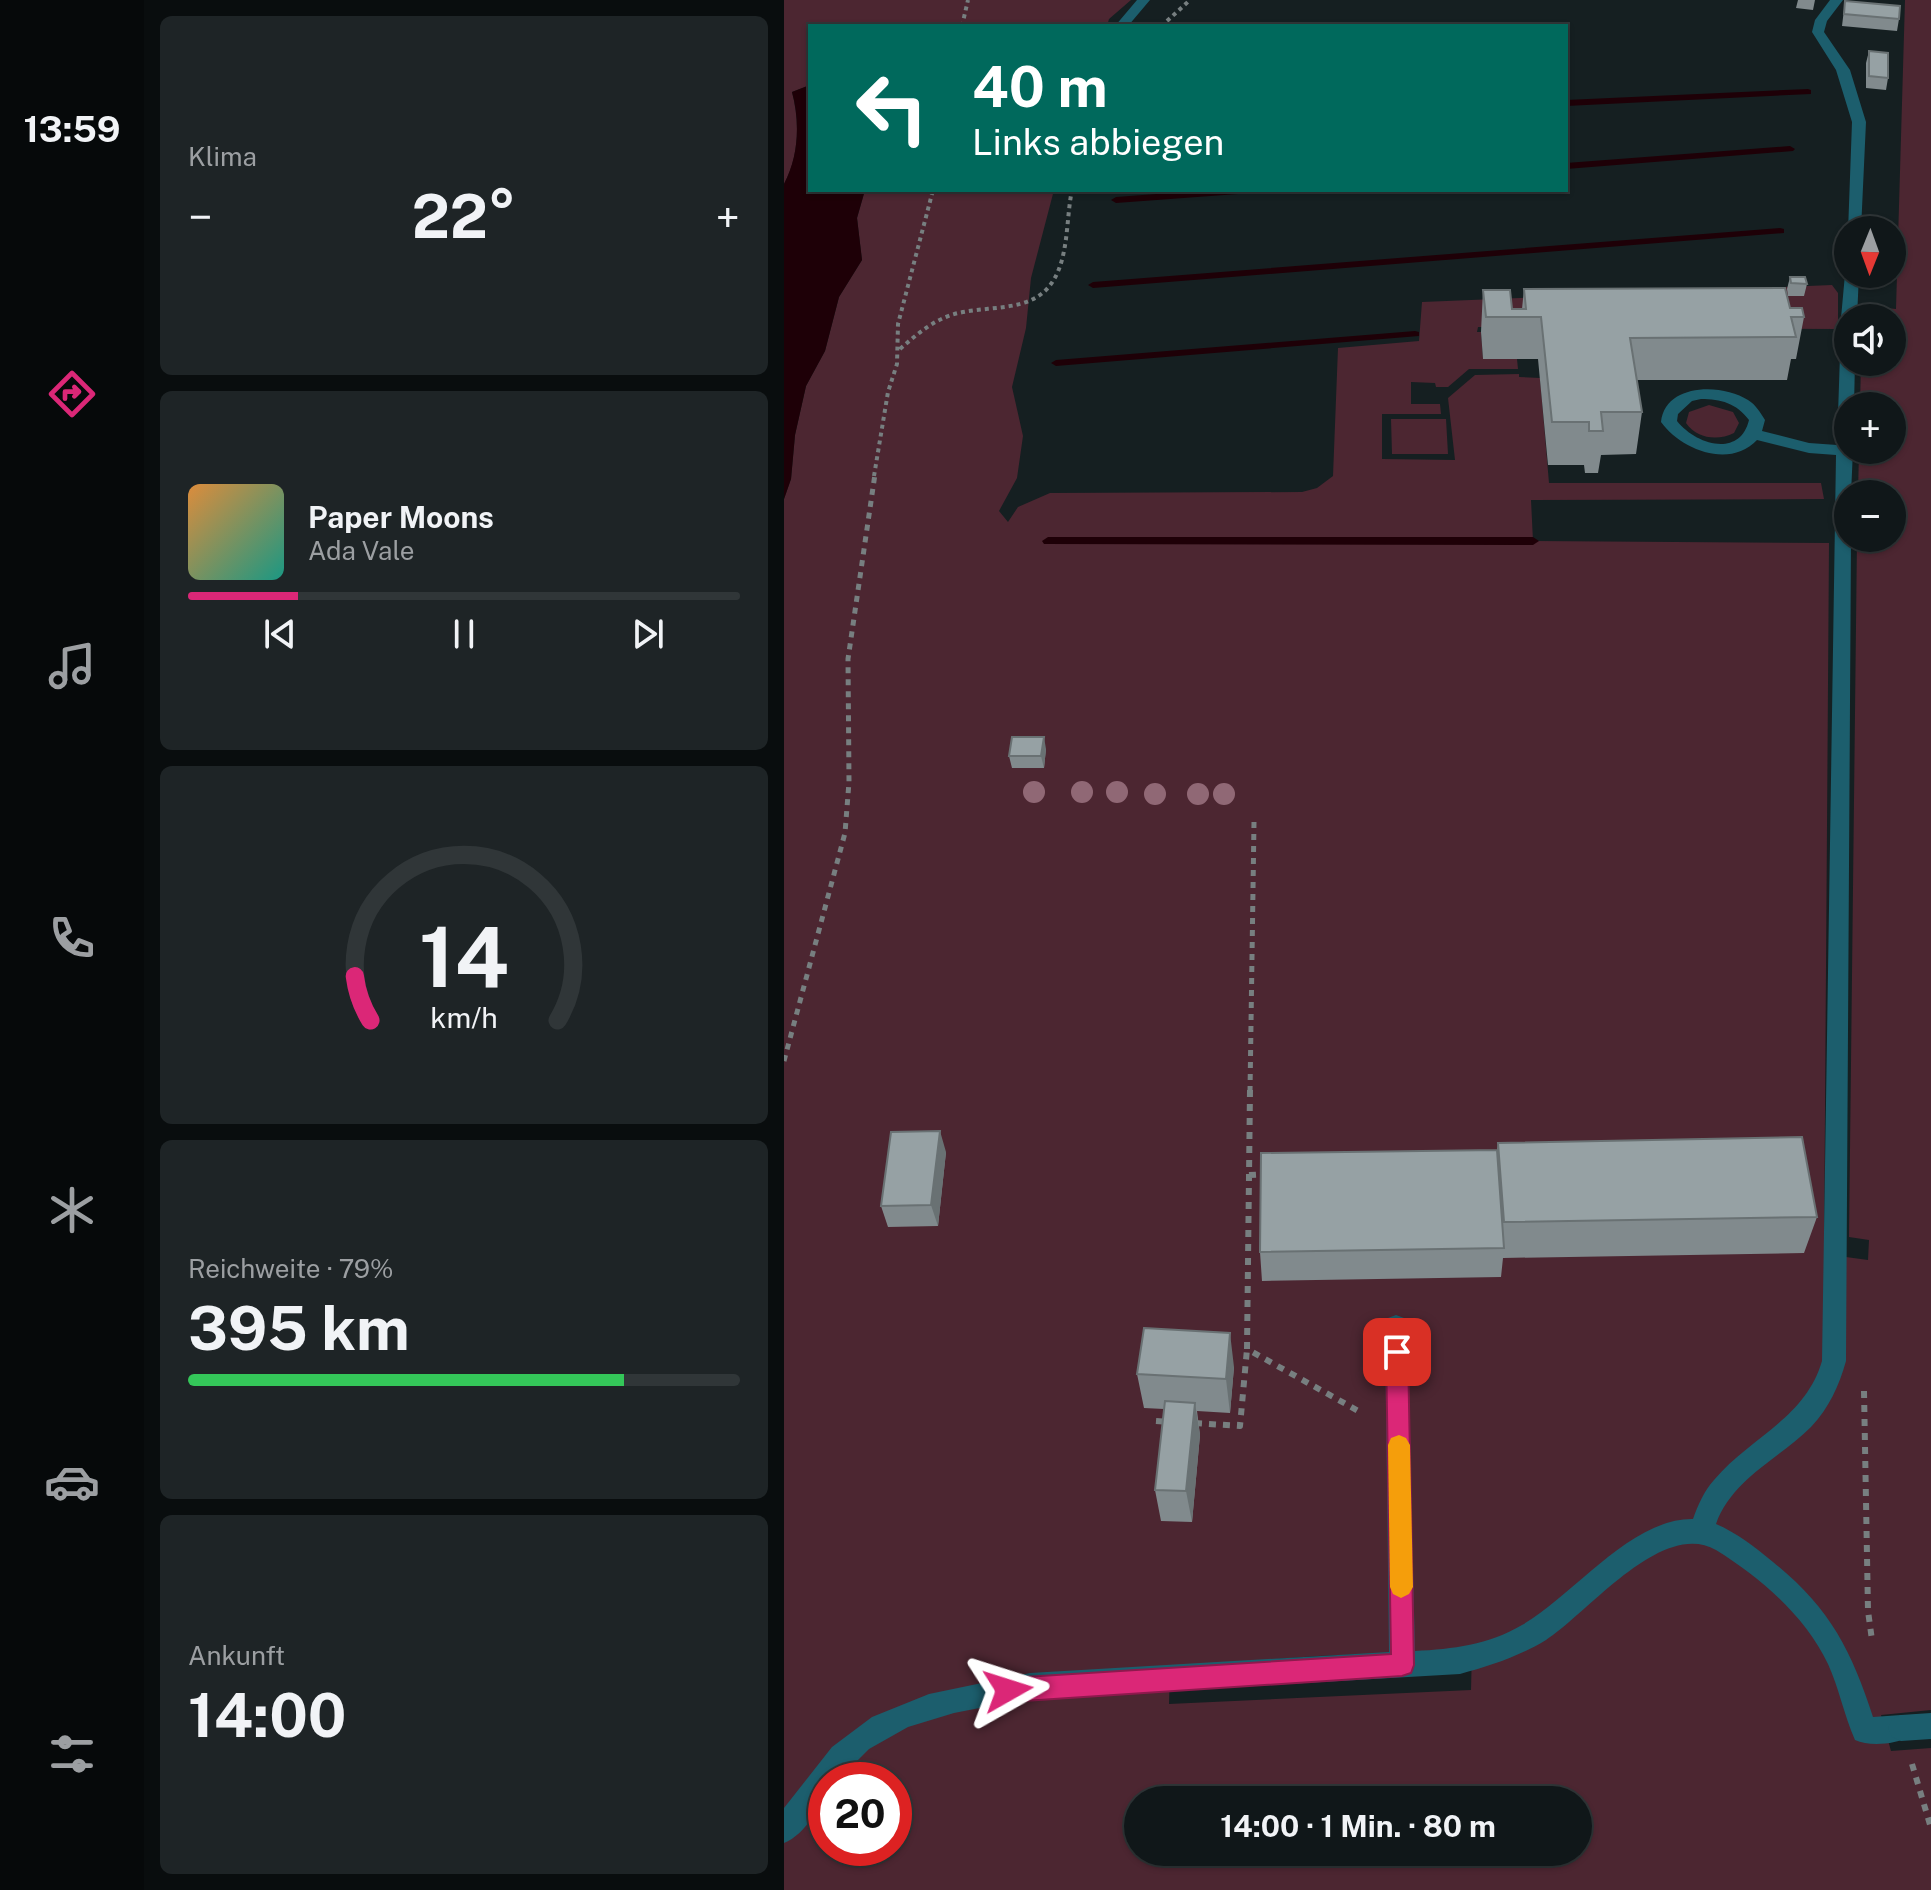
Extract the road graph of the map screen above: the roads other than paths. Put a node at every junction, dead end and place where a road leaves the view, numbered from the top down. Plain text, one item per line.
1 (1144, 0) edge
2 (1837, 0) edge
3 (1123, 24) edge
4 (1855, 216) edge
5 (1754, 434) junction
6 (1834, 450) edge
7 (1844, 464) edge
8 (1396, 1325) dead end
9 (1701, 1530) junction
10 (1402, 1665) junction
11 (1931, 1726) edge
12 (784, 1830) edge

1 - 3 street
2 - 4 street
5 - 5 street
5 - 6 street
7 - 9 street
8 - 10 street
9 - 10 street
9 - 11 street
10 - 12 street

